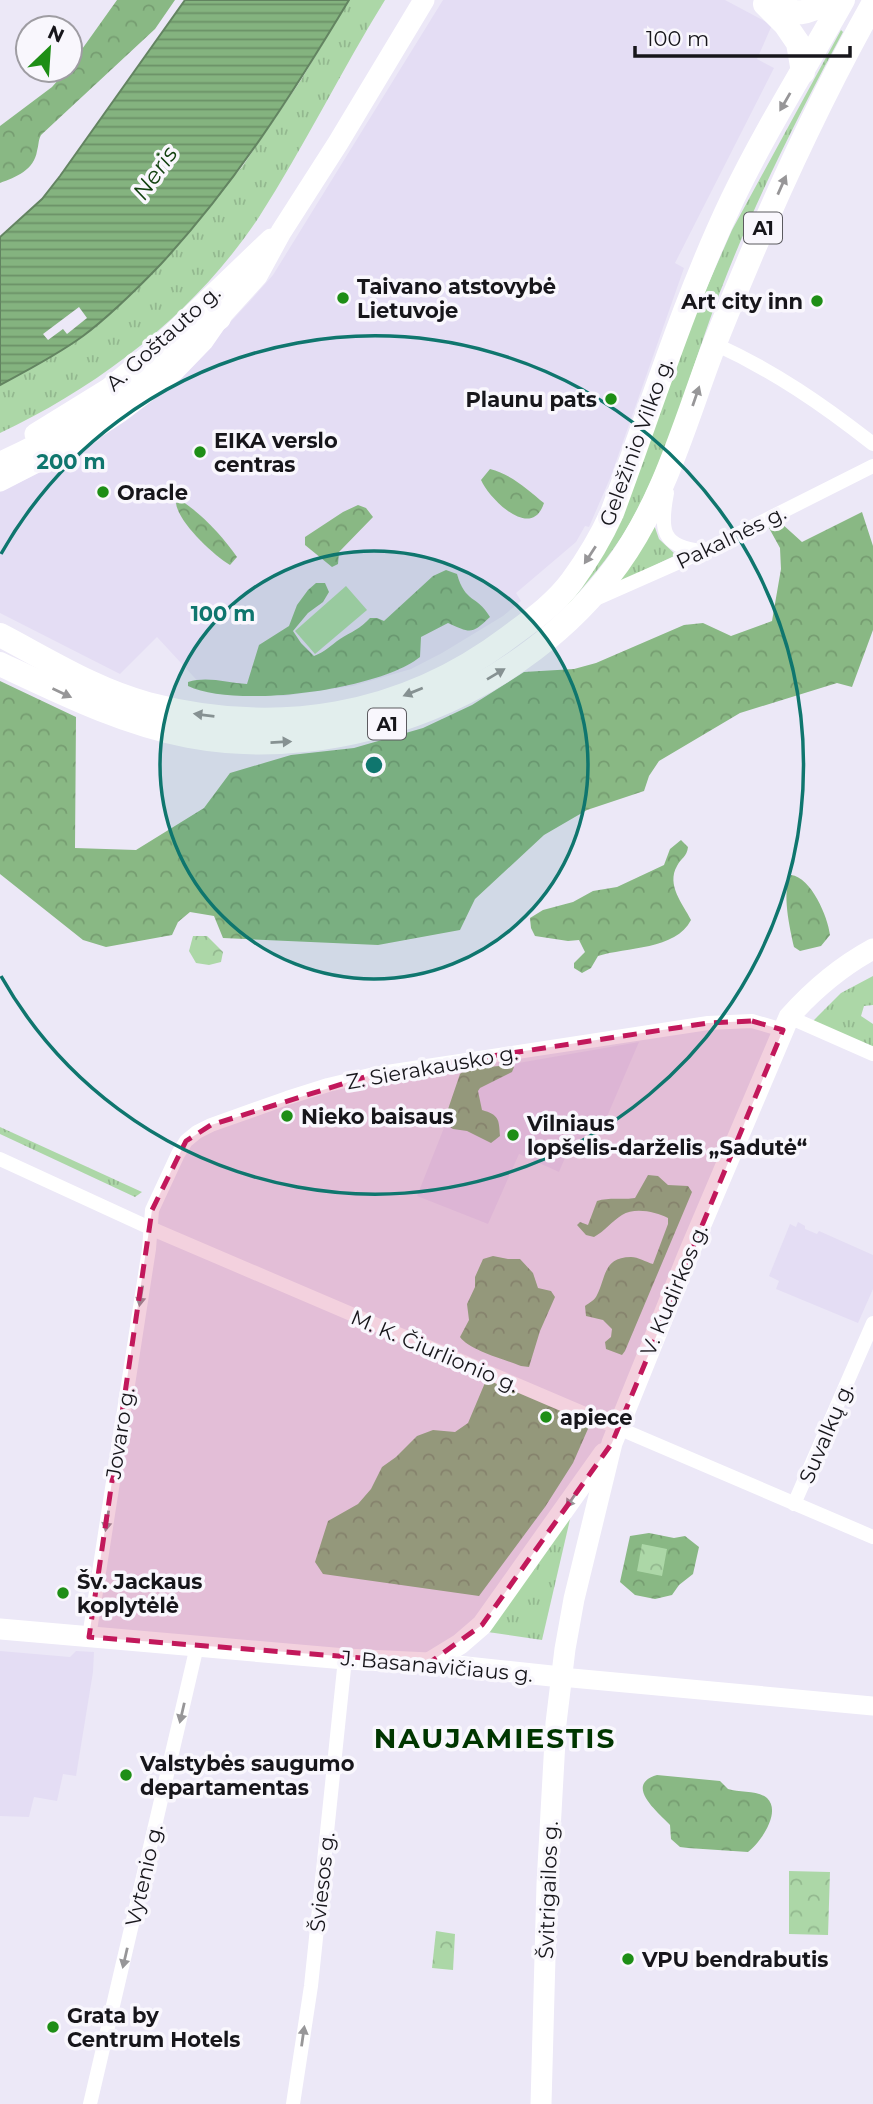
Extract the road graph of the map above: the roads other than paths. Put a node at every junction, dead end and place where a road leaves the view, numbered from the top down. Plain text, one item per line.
1 (424, 0) edge
2 (828, 0) edge
3 (838, 0) edge
4 (843, 0) edge
5 (761, 2) edge
6 (873, 4) edge
7 (873, 27) edge
8 (803, 72) junction
9 (281, 232) junction
10 (219, 318) junction
11 (715, 344) junction
12 (873, 444) edge
13 (12, 453) edge
14 (674, 460) junction
15 (0, 464) edge
16 (873, 466) edge
17 (0, 481) edge
18 (704, 551) junction
19 (586, 603) junction
20 (0, 635) edge
21 (0, 664) edge
22 (873, 949) edge
23 (786, 1023) junction
24 (873, 1054) edge
25 (0, 1159) edge
26 (150, 1228) junction
27 (873, 1323) edge
28 (615, 1436) junction
29 (794, 1504) junction
30 (873, 1537) edge
31 (0, 1629) edge
32 (89, 1637) junction
33 (197, 1646) junction
34 (345, 1659) junction
35 (429, 1663) junction
36 (561, 1677) junction
37 (873, 1706) edge
38 (90, 2104) edge
39 (293, 2104) edge
40 (541, 2104) edge

1 - 9 main road, A. Goštauto g.
2 - 5 highway
3 - 7 main road
4 - 8 highway, Geležinio Vilko g. / A1
5 - 8 highway
11 -> 6 highway, Geležinio Vilko g. / A1
8 -> 20 highway, Geležinio Vilko g. / A1
9 - 10 main road, A. Goštauto g.
9 - 13 main road, A. Goštauto g.
10 - 13 highway
10 - 17 main road, A. Goštauto g.
11 - 12 street
14 -> 11 highway, Geležinio Vilko g. / A1
13 - 15 highway
14 - 18 street, Geležinio Vilko g.
14 - 19 highway, Geležinio Vilko g. / A1
16 - 18 street, Pakalnės g.
18 - 19 street, Pakalnės g.
21 -> 19 highway, Geležinio Vilko g. / A1
22 - 23 main road, V. Kudirkos g.
23 - 24 street, Z. Sierakausko g.
23 - 26 street, Z. Sierakausko g.
23 - 28 main road, V. Kudirkos g.
25 - 26 street, M. K. Čiurlionio g.
26 - 28 street, M. K. Čiurlionio g.
26 -> 32 street, Jovaro g.
27 - 29 street, Suvalkų g.
28 - 29 street, M. K. Čiurlionio g.
28 -> 35 main road
28 - 36 main road, V. Kudirkos g.
29 - 30 street, M. K. Čiurlionio g.
31 - 32 main road, J. Basanavičiaus g.
32 - 33 main road, J. Basanavičiaus g.
33 - 34 main road, J. Basanavičiaus g.
33 -> 38 street, Vytenio g.
34 - 35 main road, J. Basanavičiaus g.
39 -> 34 street, Šviesos g.
35 - 36 main road, J. Basanavičiaus g.
36 - 37 main road, J. Basanavičiaus g.
36 - 40 main road, Švitrigailos g.

